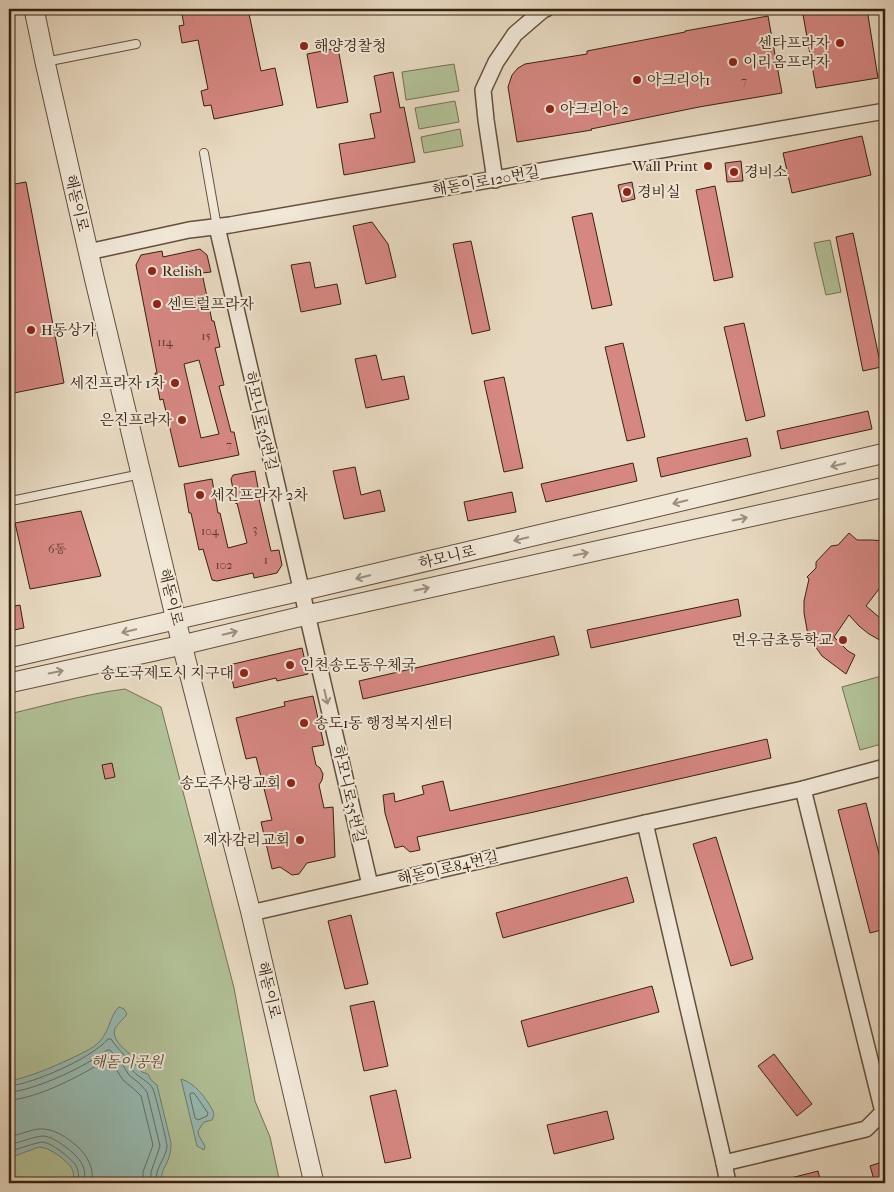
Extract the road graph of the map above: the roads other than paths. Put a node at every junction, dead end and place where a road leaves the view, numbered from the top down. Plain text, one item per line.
1 (34, 9) edge
2 (546, 9) edge
3 (136, 44) dead end
4 (45, 62) junction
5 (885, 112) edge
6 (204, 153) dead end
7 (495, 180) junction
8 (216, 227) junction
9 (88, 252) junction
10 (885, 454) edge
11 (141, 474) junction
12 (885, 487) edge
13 (16, 500) dead end
14 (301, 591) junction
15 (306, 615) junction
16 (176, 620) junction
17 (182, 645) junction
18 (9, 658) edge
19 (9, 683) edge
20 (885, 767) edge
21 (803, 790) junction
22 (645, 823) junction
23 (370, 885) junction
24 (251, 913) junction
25 (724, 1162) junction
26 (313, 1183) edge
27 (728, 1183) edge

1 - 4 street, 해돋이로
2 - 7 street
3 - 4 lane
4 - 9 street, 해돋이로
5 - 7 street, 해돋이로120번길
6 - 8 lane
7 - 8 street, 해돋이로120번길
8 - 9 street, 해돋이로120번길
8 - 14 street, 하모니로36번길
9 - 11 street, 해돋이로
10 -> 14 street, 하모니로
11 - 13 lane
11 - 16 street, 해돋이로
15 -> 12 street, 하모니로
14 - 15 street, 하모니로36번길
14 - 16 street, 하모니로
17 -> 15 street, 하모니로
15 -> 23 street, 하모니로35번길
16 - 17 street, 해돋이로
16 -> 18 street, 하모니로
19 -> 17 street, 하모니로
17 - 24 street, 해돋이로
20 - 21 street, 해돋이로84번길
21 - 22 street, 해돋이로84번길
21 - 25 street
22 - 23 street, 해돋이로84번길
22 - 25 street
23 - 24 street, 해돋이로84번길
24 - 26 street, 해돋이로
25 - 27 street

